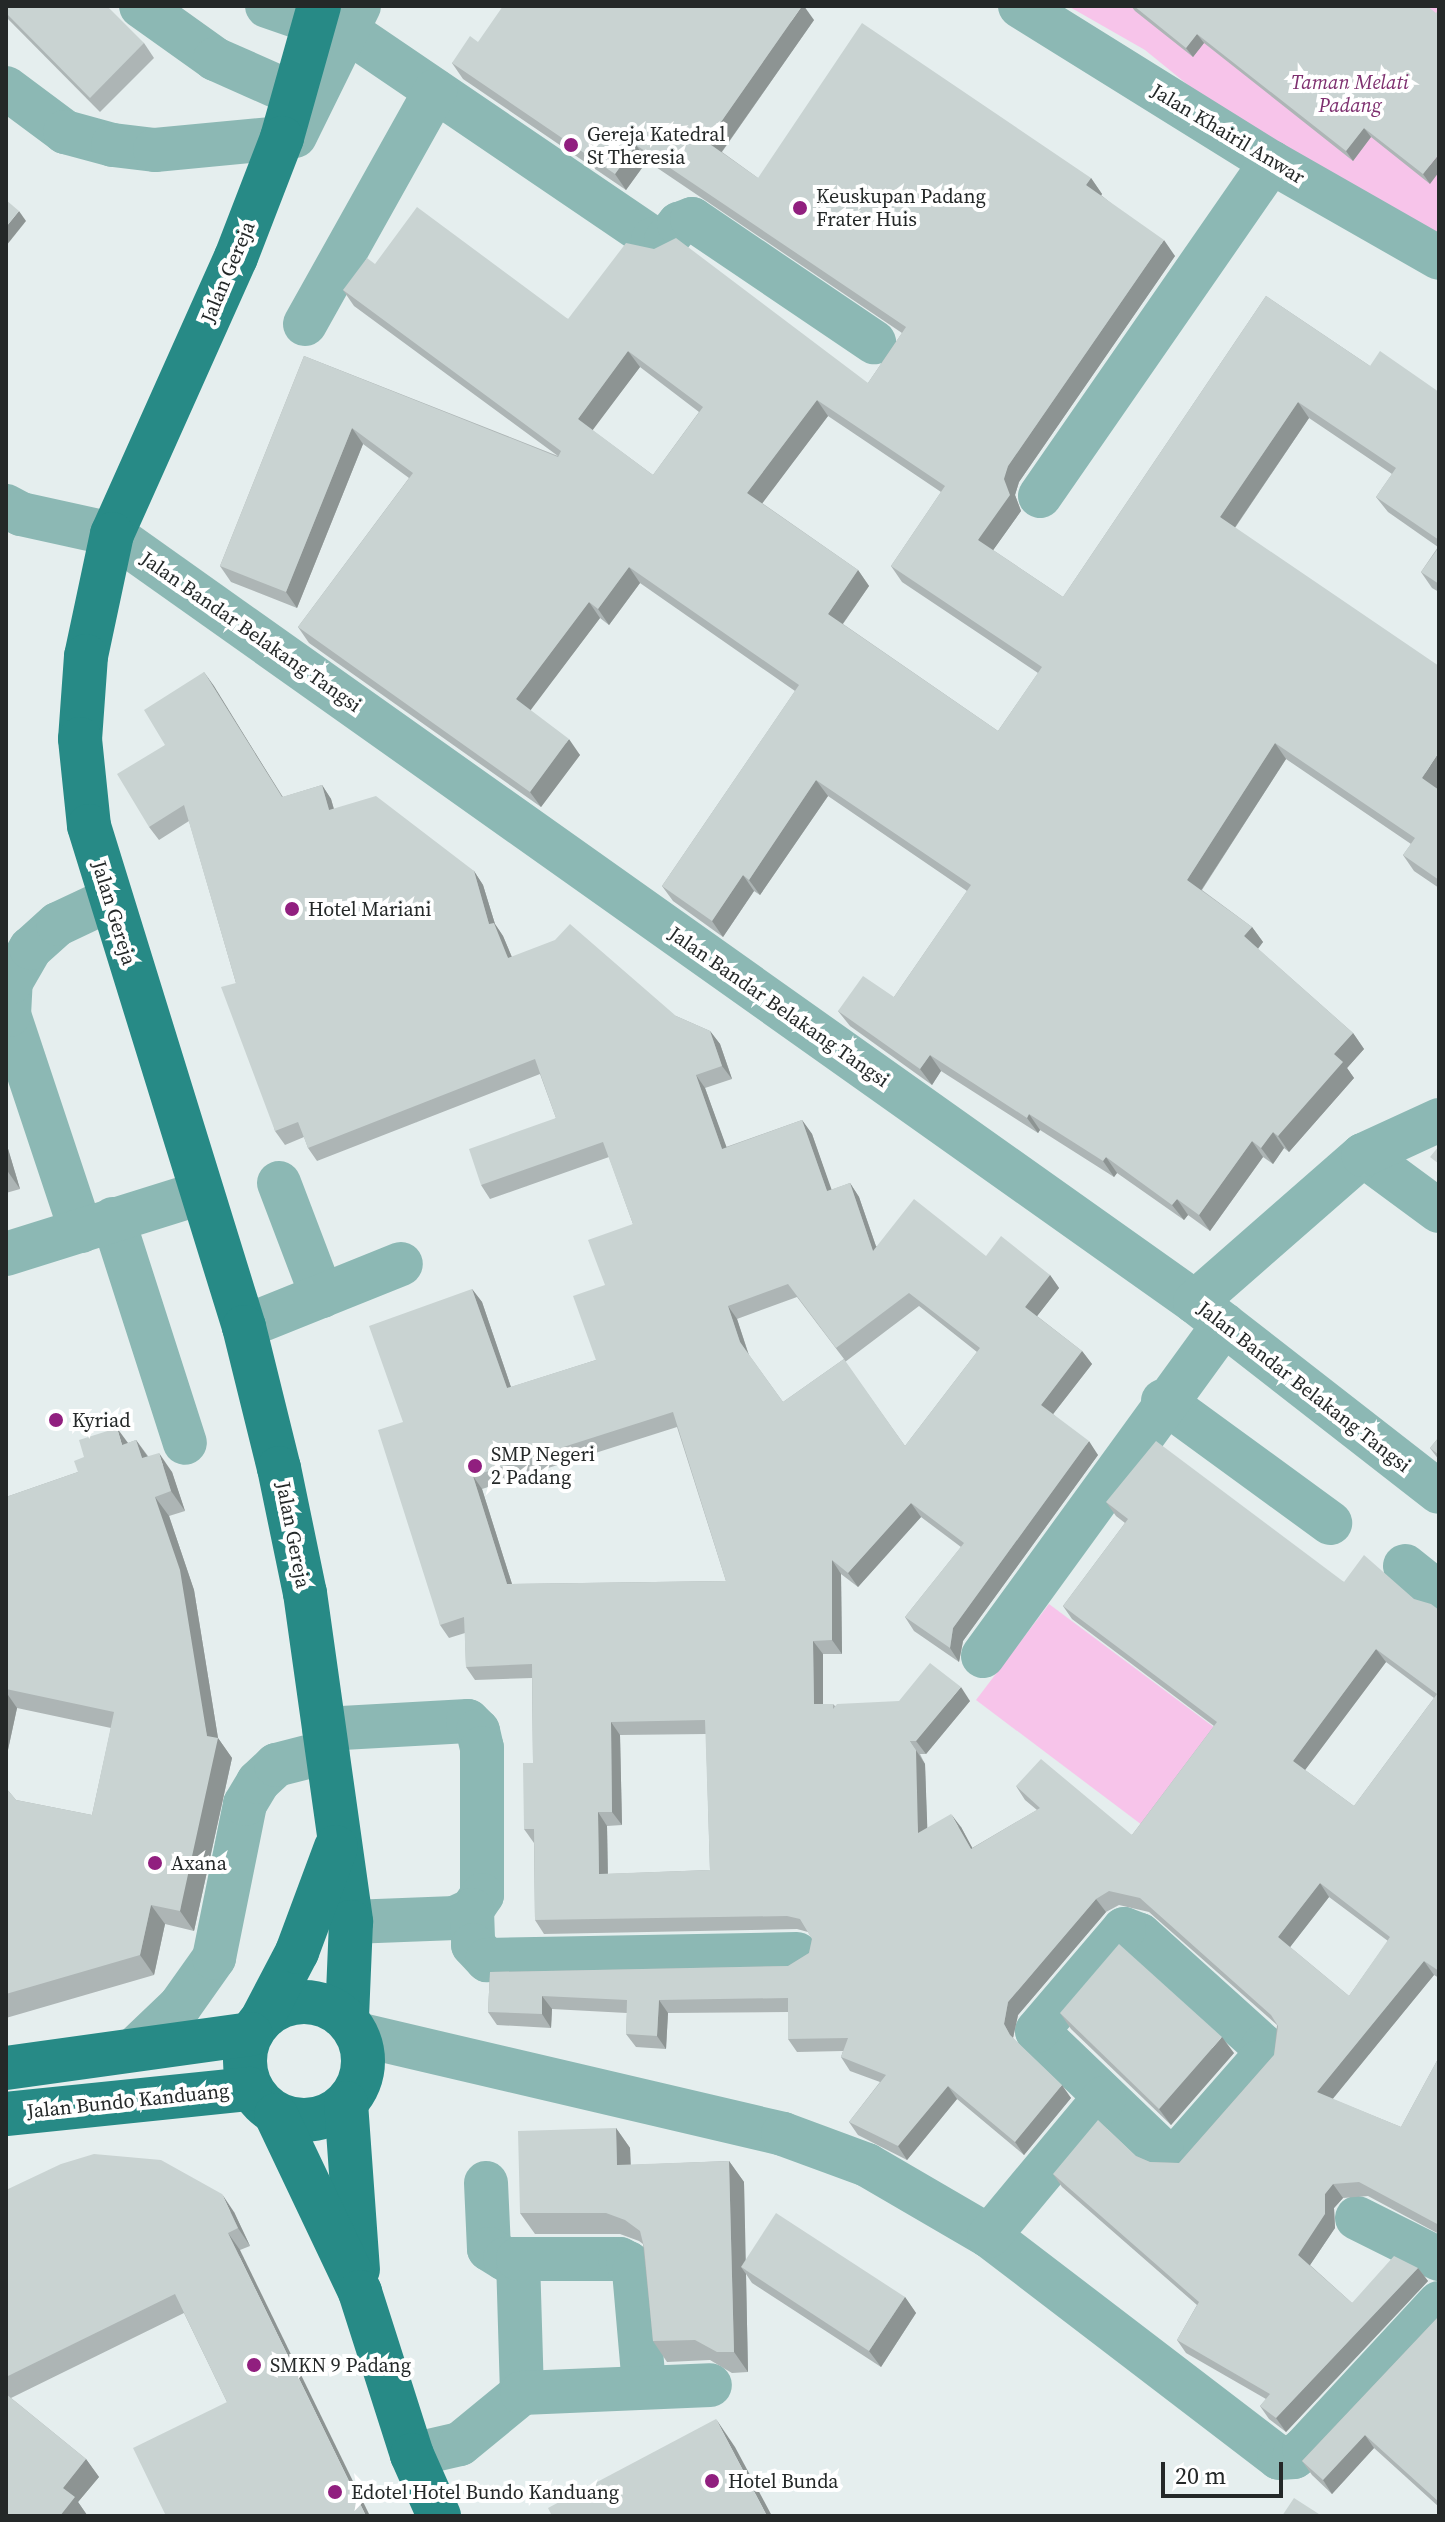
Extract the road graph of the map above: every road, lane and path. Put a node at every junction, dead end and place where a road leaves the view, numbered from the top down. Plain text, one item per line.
1 (141, 6) edge
2 (267, 6) edge
3 (1020, 6) edge
4 (335, 16) edge
5 (6, 88) edge
6 (435, 91) junction
7 (294, 94) junction
8 (282, 138) junction
9 (1271, 162) junction
10 (236, 257) junction
11 (1439, 258) edge
12 (305, 324) dead end
13 (874, 342) dead end
14 (1040, 496) dead end
15 (6, 506) edge
16 (112, 534) junction
17 (109, 900) junction
18 (1439, 1120) edge
19 (1363, 1155) junction
20 (279, 1183) dead end
21 (201, 1193) junction
22 (1439, 1211) edge
23 (97, 1225) junction
24 (6, 1254) edge
25 (401, 1264) dead end
26 (322, 1296) junction
27 (1209, 1313) junction
28 (244, 1327) junction
29 (1163, 1401) junction
30 (185, 1443) dead end
31 (1439, 1492) edge
32 (1330, 1523) dead end
33 (1405, 1566) dead end
34 (1439, 1593) edge
35 (983, 1656) dead end
36 (326, 1740) junction
37 (340, 1837) junction
38 (472, 1910) junction
39 (351, 1922) junction
40 (797, 1954) dead end
41 (256, 2026) junction
42 (352, 2026) junction
43 (135, 2049) junction
44 (6, 2068) edge
45 (1104, 2098) junction
46 (263, 2102) junction
47 (346, 2103) junction
48 (6, 2114) edge
49 (486, 2183) dead end
50 (1357, 2218) dead end
51 (989, 2236) junction
52 (518, 2259) junction
53 (1439, 2259) edge
54 (360, 2292) junction
55 (1439, 2303) edge
56 (644, 2385) junction
57 (710, 2385) edge
58 (522, 2393) junction
59 (412, 2455) junction
60 (439, 2516) edge

1 - 7 street
2 - 4 street
3 - 9 street, Jalan Khairil Anwar
4 - 6 street
4 - 7 main road, Jalan Gereja
4 - 10 street
5 - 8 street
6 - 12 street
6 - 13 street
7 - 8 main road, Jalan Gereja
8 - 10 main road, Jalan Gereja
9 - 11 street, Jalan Khairil Anwar
9 - 14 street
10 - 16 main road, Jalan Gereja
15 - 16 street
16 - 17 main road, Jalan Gereja
16 - 27 street, Jalan Bandar Belakang Tangsi
17 - 21 main road, Jalan Gereja
17 - 23 street
18 - 19 street
19 - 22 street
19 - 27 street
20 - 26 street
21 - 23 street
21 - 28 main road, Jalan Gereja
23 - 24 street
23 - 30 street
25 - 26 street
26 - 28 street
27 - 29 street
27 - 31 street, Jalan Bandar Belakang Tangsi
28 - 36 main road, Jalan Gereja
29 - 32 street
29 - 35 street
33 - 34 street
36 - 37 main road, Jalan Gereja
36 - 38 street
36 - 43 street
37 - 39 main road, Jalan Gereja
37 - 41 main road
38 - 39 street
38 - 40 street
39 - 42 main road, Jalan Gereja
41 - 42 main road
41 - 43 main road
41 - 46 main road
42 - 47 main road
42 - 51 street
43 - 44 main road
45 - 45 street
45 - 51 street
46 - 47 main road
46 - 48 main road, Jalan Bundo Kanduang
46 - 54 main road
47 - 54 main road
49 - 52 street
50 - 53 street
51 - 55 street
52 - 56 street
52 - 58 street
54 - 59 main road
56 - 57 street
56 - 58 street
58 - 59 street
59 - 60 main road

